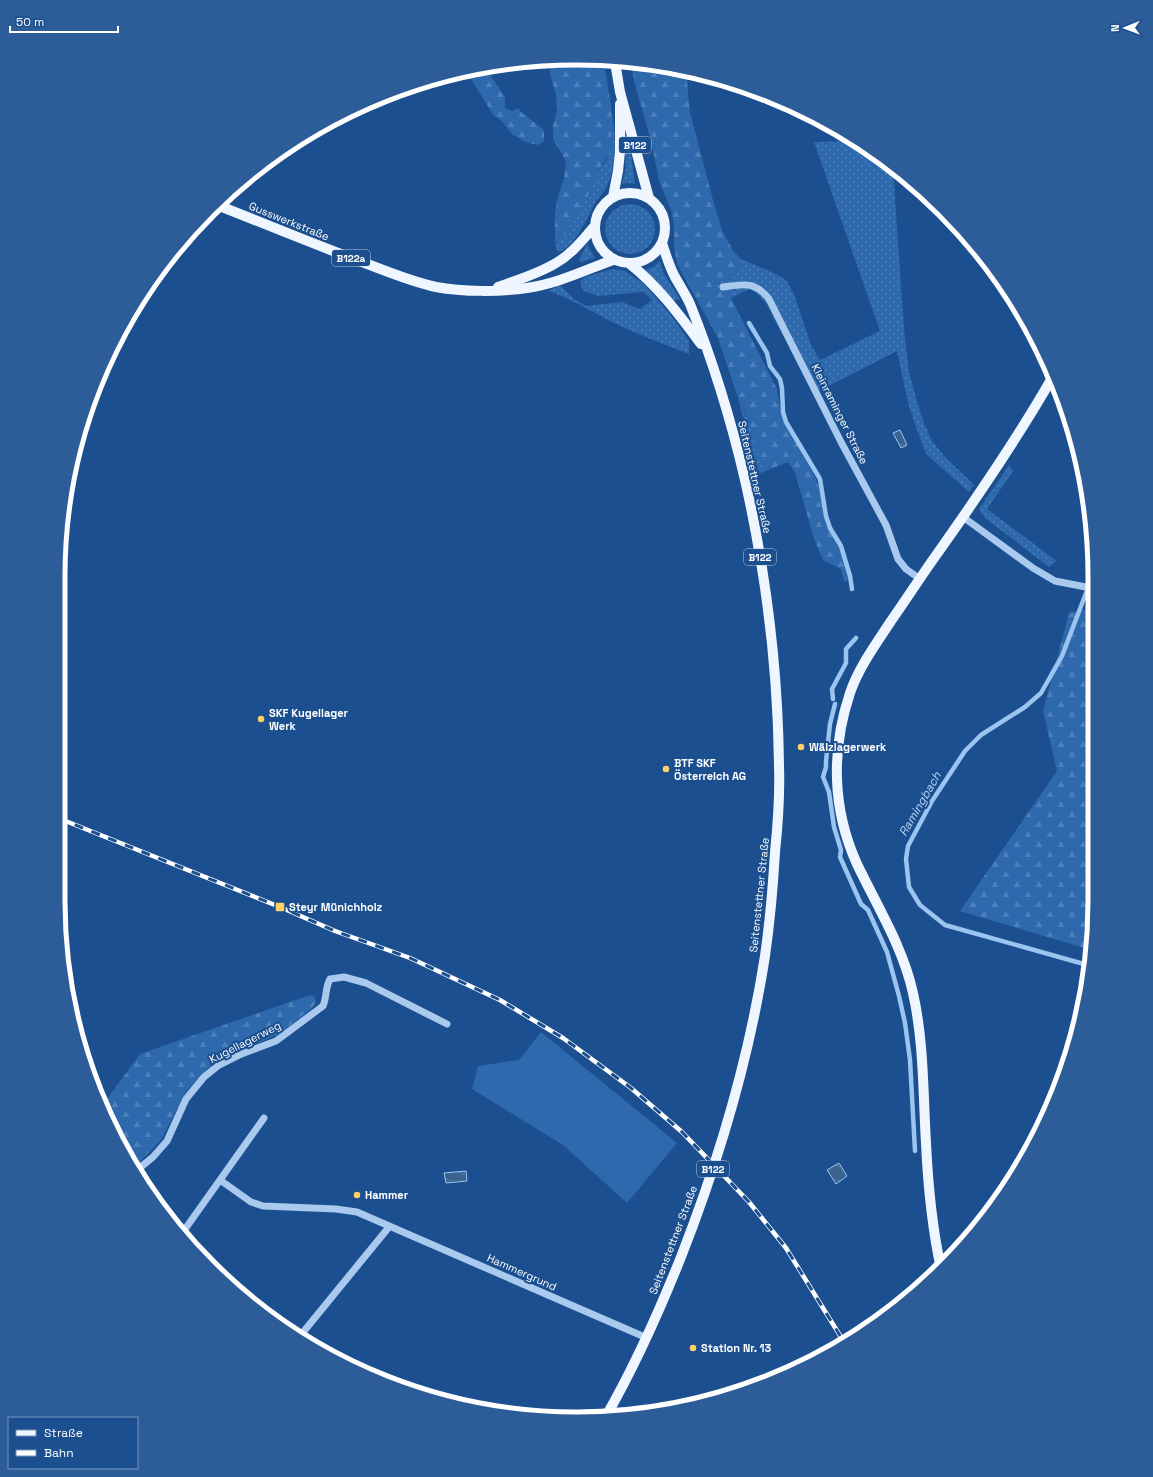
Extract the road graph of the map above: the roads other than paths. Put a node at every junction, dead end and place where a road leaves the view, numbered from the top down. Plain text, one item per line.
1 (616, 67) edge
2 (620, 92) junction
3 (613, 197) junction
4 (649, 198) junction
5 (223, 207) edge
6 (594, 226) junction
7 (662, 243) junction
8 (613, 260) junction
9 (630, 264) junction
10 (723, 287) dead end
11 (490, 290) junction
12 (708, 354) junction
13 (1049, 382) edge
14 (964, 517) junction
15 (920, 579) junction
16 (1088, 588) edge
17 (447, 1024) dead end
18 (264, 1118) dead end
19 (141, 1168) edge
20 (220, 1180) junction
21 (389, 1227) junction
22 (185, 1229) edge
23 (939, 1261) edge
24 (303, 1332) edge
25 (646, 1338) junction
26 (610, 1411) edge

1 - 2 main road, B122
2 - 3 main road, B122
2 - 4 main road, B122
3 - 4 main road
3 - 6 main road
4 - 7 main road, B122
5 - 11 main road, Gusswerkstraße / B122a
6 - 8 main road
6 - 11 main road, Gusswerkstraße / B122a
7 - 9 main road
7 - 12 main road, Seitenstettner Straße / B122
8 - 9 main road, B122
8 - 11 main road, Gusswerkstraße / B122a
9 - 12 main road, Seitenstettner Straße / B122
10 - 15 street, Kleinraminger Straße
12 - 25 main road, Seitenstettner Straße / B122
13 - 14 main road
14 - 15 main road
14 - 16 street
15 - 23 main road
17 - 19 street, Kugellagerweg
18 - 20 street
20 - 21 street, Hammergrund
20 - 22 street
21 - 24 street
21 - 25 street, Hammergrund
25 - 26 main road, Seitenstettner Straße / B122

